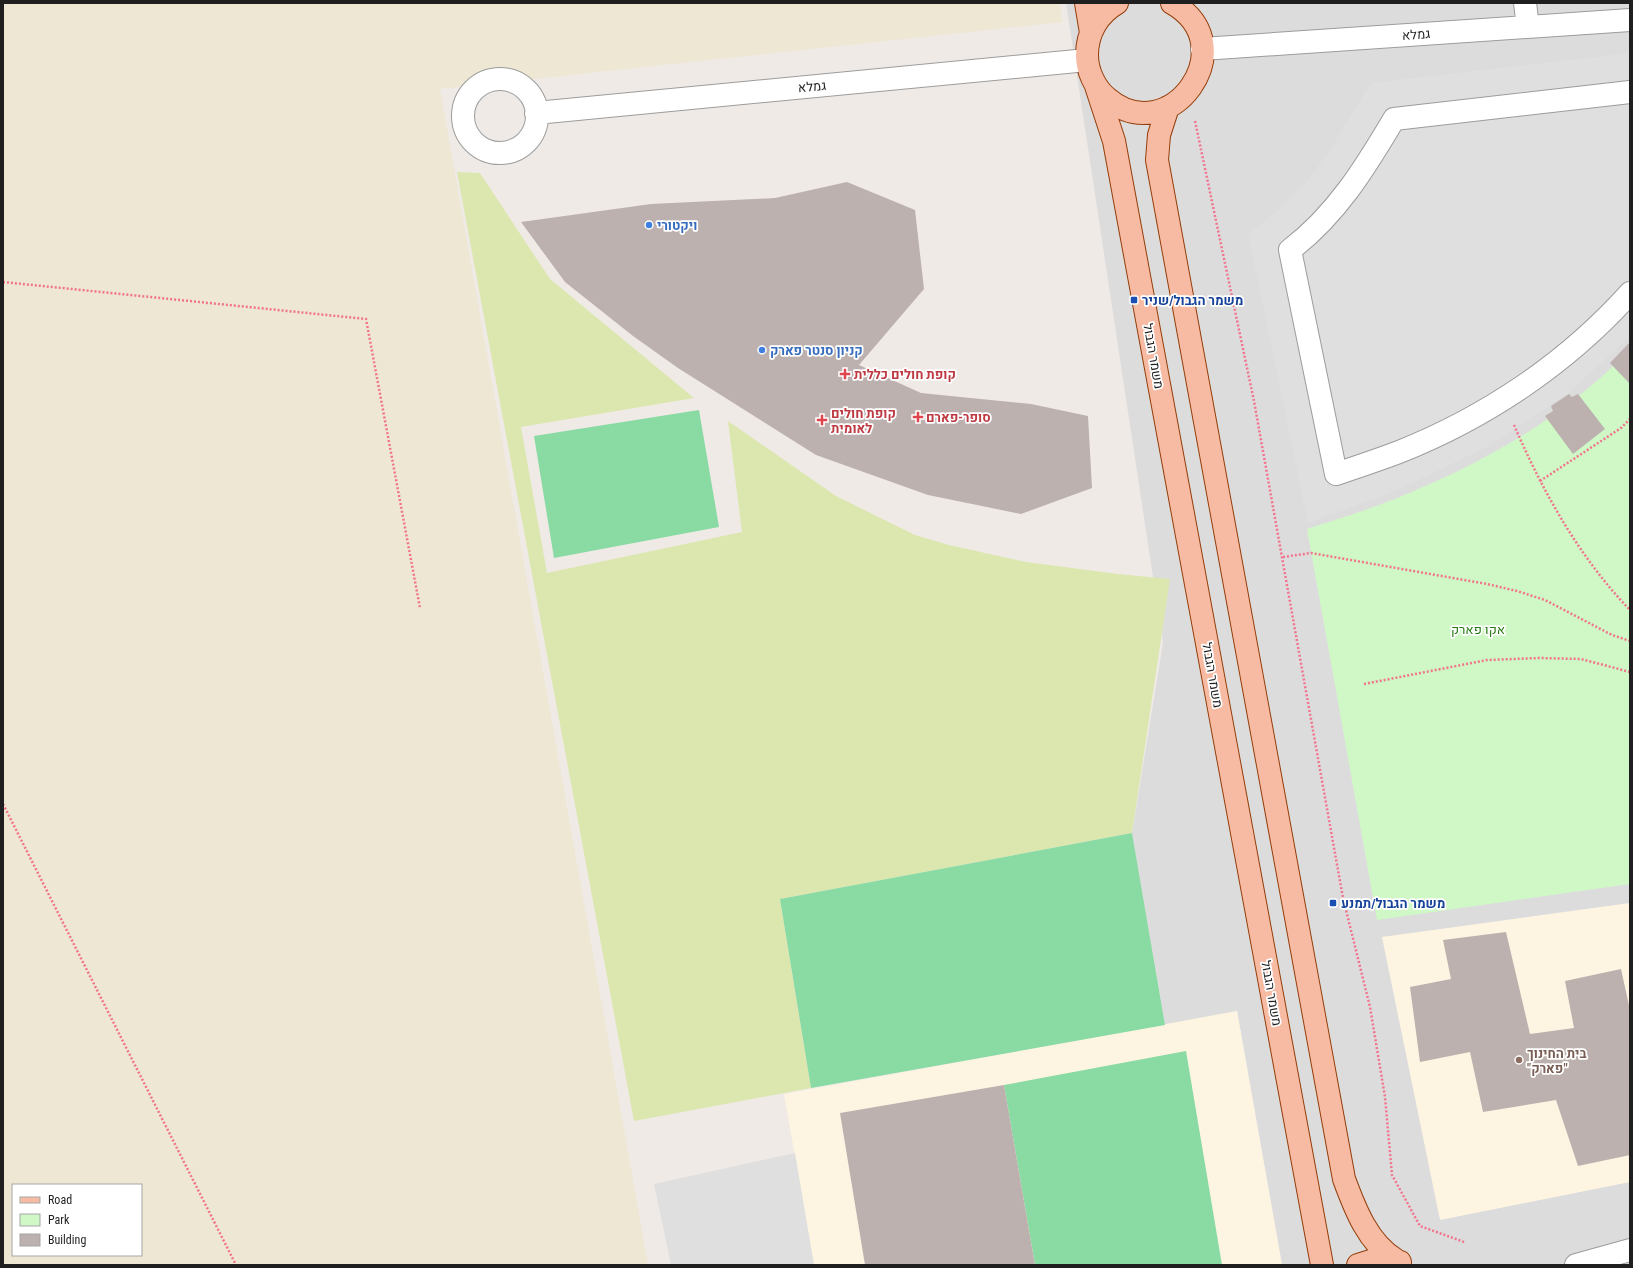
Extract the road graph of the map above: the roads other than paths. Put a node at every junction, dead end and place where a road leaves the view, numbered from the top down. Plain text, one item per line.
1 (1086, 3) edge
2 (1117, 3) edge
3 (1172, 3) edge
4 (1525, 3) edge
5 (1630, 20) edge
6 (1528, 27) junction
7 (1091, 33) junction
8 (1202, 49) junction
9 (1087, 60) junction
10 (1096, 86) junction
11 (1630, 92) edge
12 (1168, 107) junction
13 (536, 112) dead end
14 (1630, 293) edge
15 (1630, 1250) edge
16 (1402, 1263) edge
17 (1322, 1265) edge
18 (1358, 1265) edge
19 (1576, 1265) edge

1 - 7 main road
2 - 7 main road
3 - 8 main road
4 - 6 street
5 - 6 street, גמלא
6 - 8 street, גמלא
7 - 9 main road
8 - 12 main road
9 - 10 main road, משמר הגבול
9 - 13 street, גמלא
10 - 12 main road
10 - 17 main road, משמר הגבול
11 - 14 street
12 - 16 main road
15 - 19 street
16 - 18 main road

